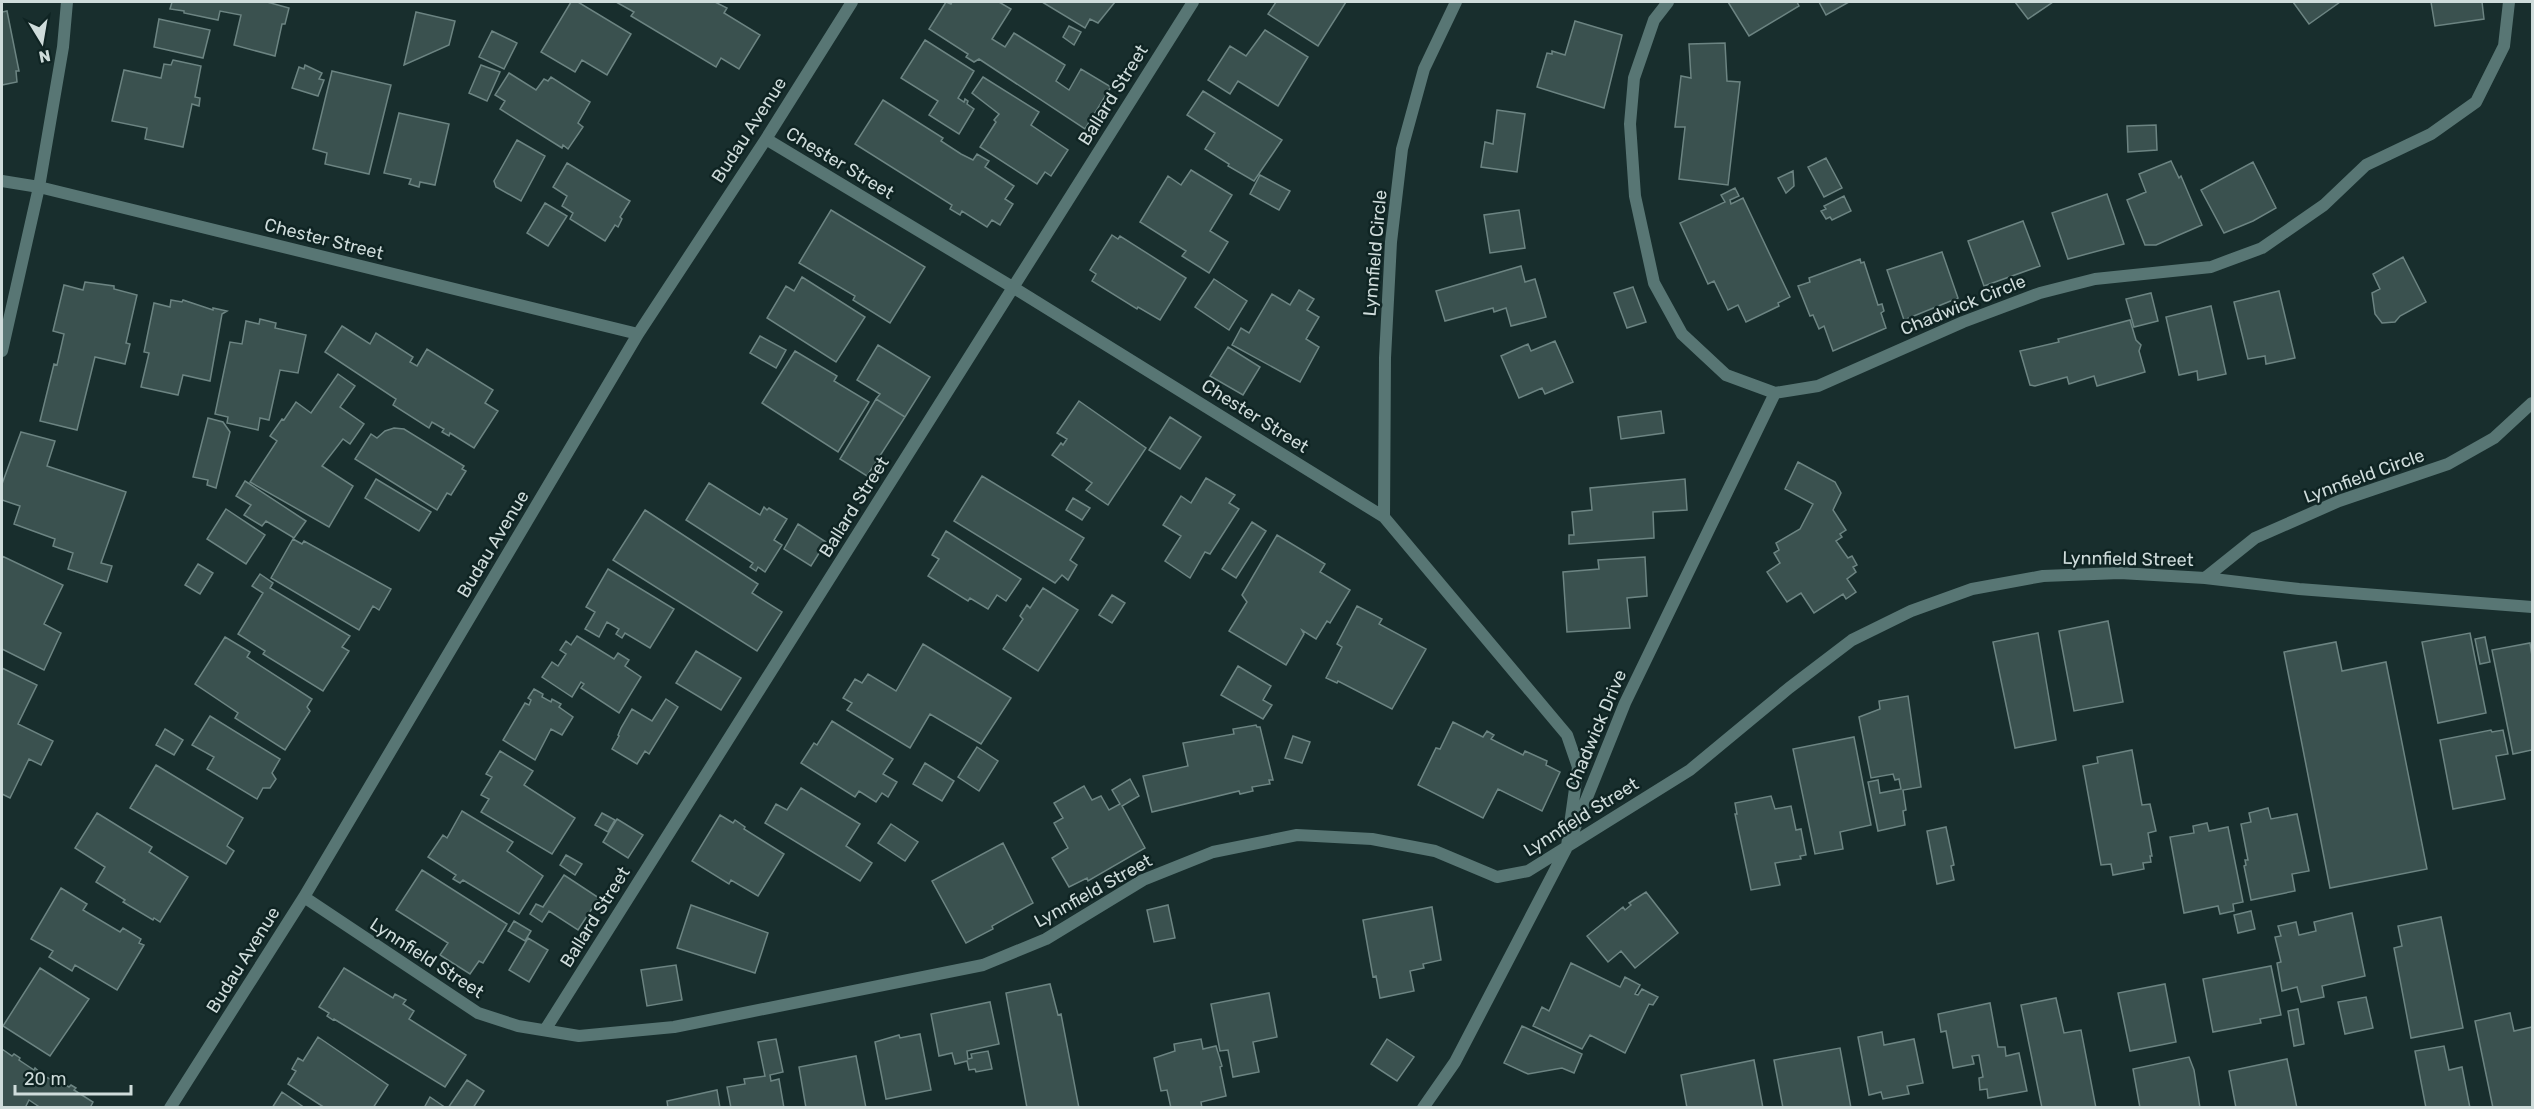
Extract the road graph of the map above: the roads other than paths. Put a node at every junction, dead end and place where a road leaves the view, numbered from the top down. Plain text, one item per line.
1 (68, 2) edge
2 (852, 2) edge
3 (1193, 2) edge
4 (1456, 2) edge
5 (1668, 2) edge
6 (2509, 2) edge
7 (766, 139) junction
8 (2, 181) edge
9 (39, 187) junction
10 (1014, 288) junction
11 (638, 334) junction
12 (2, 351) edge
13 (1775, 393) junction
14 (2532, 403) edge
15 (1384, 517) junction
16 (2205, 578) junction
17 (2532, 607) edge
18 (1567, 846) junction
19 (304, 897) junction
20 (545, 1030) junction
21 (170, 1107) edge
22 (1423, 1107) edge

1 - 9 street
2 - 7 street, Budau Avenue
3 - 10 street, Ballard Street
4 - 15 street, Lynnfield Circle
5 - 13 street, Chadwick Circle
6 - 13 street, Chadwick Circle
7 - 10 street, Chester Street
7 - 11 street, Budau Avenue
8 - 9 street, Chester Street
9 - 11 street, Chester Street
9 - 12 street
10 - 15 street, Chester Street
10 - 20 street, Ballard Street
11 - 19 street, Budau Avenue
13 - 18 street, Chadwick Drive
14 - 16 street, Lynnfield Circle
15 - 18 street, Chester Street
16 - 17 street, Lynnfield Street
16 - 18 street, Lynnfield Street
18 - 20 street, Lynnfield Street
18 - 22 street, Chadwick Drive
19 - 20 street, Lynnfield Street
19 - 21 street, Budau Avenue

